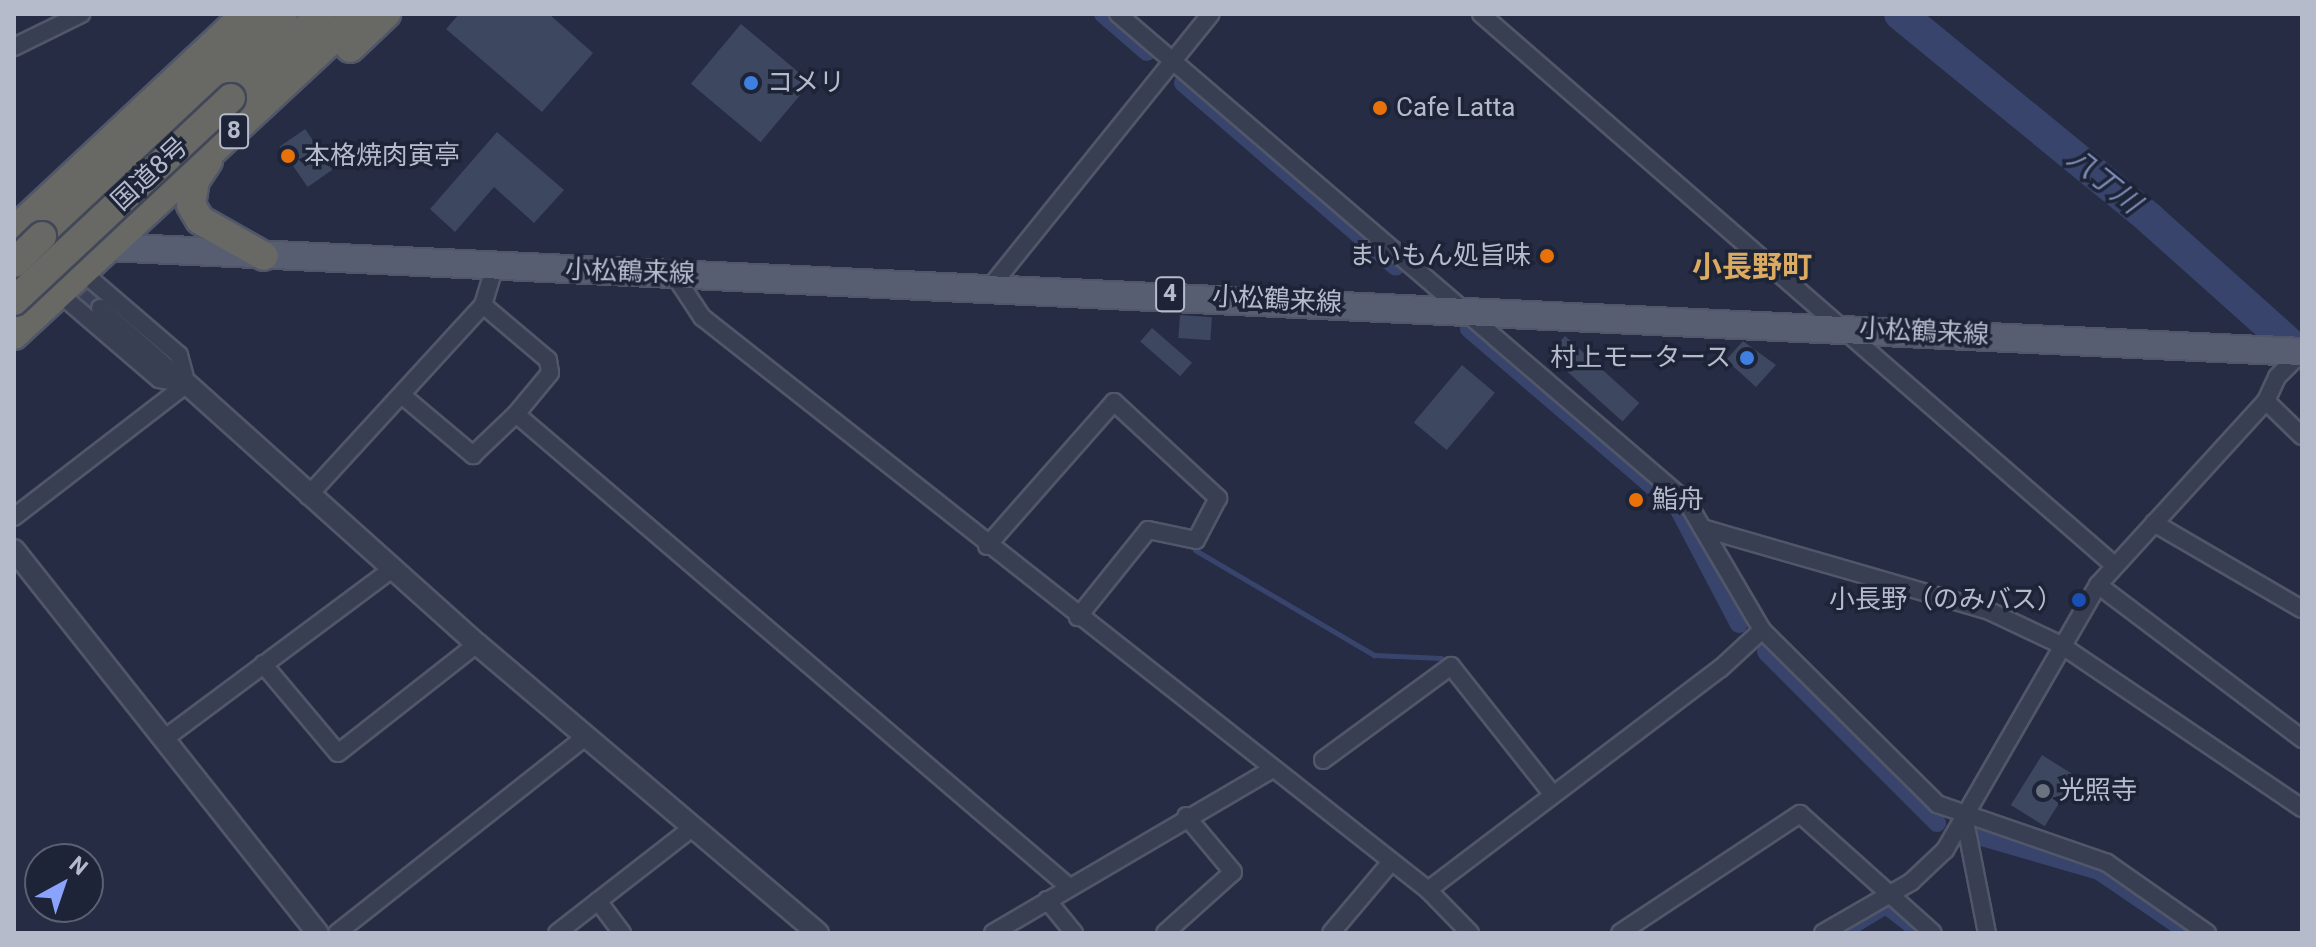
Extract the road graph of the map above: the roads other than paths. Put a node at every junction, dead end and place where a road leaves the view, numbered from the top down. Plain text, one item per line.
1 (81, 14) edge
2 (222, 14) edge
3 (246, 14) edge
4 (283, 14) edge
5 (322, 14) edge
6 (359, 14) edge
7 (386, 14) edge
8 (1118, 14) edge
9 (1211, 14) edge
10 (1481, 14) edge
11 (14, 47) edge
12 (1171, 60) junction
13 (224, 87) junction
14 (225, 139) junction
15 (78, 173) junction
16 (14, 237) edge
17 (108, 247) junction
18 (264, 256) junction
19 (14, 263) edge
20 (494, 269) junction
21 (83, 271) junction
22 (673, 273) junction
23 (992, 285) junction
24 (58, 294) junction
25 (14, 301) edge
26 (483, 305) junction
27 (100, 308) tunnel mouth
28 (1469, 312) junction
29 (1846, 328) junction
30 (14, 335) edge
31 (2302, 352) edge
32 (187, 384) junction
33 (403, 396) junction
34 (2266, 401) junction
35 (516, 414) junction
36 (2302, 436) edge
37 (308, 496) junction
38 (14, 517) edge
39 (2154, 523) junction
40 (1702, 528) junction
41 (987, 546) junction
42 (14, 550) edge
43 (2114, 565) junction
44 (393, 568) junction
45 (2098, 585) junction
46 (2302, 609) edge
47 (1078, 617) junction
48 (1762, 630) junction
49 (477, 644) junction
50 (2061, 645) junction
51 (263, 664) junction
52 (586, 736) junction
53 (164, 739) junction
54 (2302, 739) edge
55 (1323, 760) dead end
56 (1272, 769) junction
57 (1551, 792) junction
58 (2302, 808) edge
59 (1186, 816) junction
60 (1964, 816) junction
61 (693, 827) junction
62 (1391, 862) junction
63 (1069, 887) junction
64 (1428, 890) junction
65 (1886, 896) junction
66 (1047, 900) junction
67 (598, 901) junction
68 (1825, 932) edge
69 (318, 933) edge
70 (337, 933) edge
71 (557, 933) edge
72 (622, 933) edge
73 (818, 933) edge
74 (993, 933) edge
75 (1074, 933) edge
76 (1165, 933) edge
77 (1331, 933) edge
78 (1470, 933) edge
79 (1620, 933) edge
80 (1933, 933) edge
81 (1987, 933) edge
82 (2207, 933) edge

1 - 11 street
2 - 15 highway
3 - 15 highway
4 - 13 highway, 国道8号 / 8
5 - 13 highway, 国道8号 / 8
6 - 14 highway, 8
7 - 14 highway
8 - 12 street
9 - 12 street
10 - 29 street
12 - 23 street
12 - 28 street
13 - 19 highway, 国道8号 / 8, bridge
13 - 25 highway, 国道8号 / 8, bridge
14 - 17 highway, 8
14 - 18 highway
15 - 16 highway
16 - 17 highway
16 - 21 street
16 - 24 street
17 - 18 main road, 小松鶴来線 / 4
17 - 21 highway, 8
18 - 20 main road, 小松鶴来線 / 4
20 - 22 main road, 小松鶴来線 / 4
20 - 26 street
21 - 24 highway, 8
21 - 32 street
22 - 23 main road, 小松鶴来線 / 4
22 - 41 street
23 - 28 main road, 小松鶴来線 / 4
24 - 30 highway, 8
24 - 32 street
26 - 33 street
26 - 35 street
27 - 32 street
28 - 29 main road, 小松鶴来線 / 4
28 - 40 street
29 - 31 main road, 小松鶴来線 / 4
29 - 43 street
31 - 34 street
32 - 37 street
32 - 38 street
33 - 35 street
33 - 37 street
34 - 36 street
34 - 39 street
35 - 63 street
37 - 44 street
39 - 43 street
39 - 46 street
40 - 48 street
40 - 50 street
41 - 47 street
41 - 47 street
42 - 53 street
43 - 45 street
44 - 49 street
44 - 51 street
45 - 50 street
45 - 54 street
47 - 56 street
48 - 57 street
48 - 60 street
49 - 51 street
49 - 52 street
50 - 58 street
50 - 60 street
51 - 53 street
52 - 61 street
52 - 70 street
53 - 69 street
55 - 57 street
56 - 59 street
56 - 62 street
57 - 64 street
59 - 63 street
59 - 76 street
60 - 65 street
60 - 81 street
60 - 82 street
61 - 67 street
61 - 73 street
62 - 64 street
62 - 77 street
63 - 66 street
64 - 78 street
65 - 68 street
65 - 79 street
65 - 80 street
66 - 74 street
66 - 75 street
67 - 71 street
67 - 72 street

